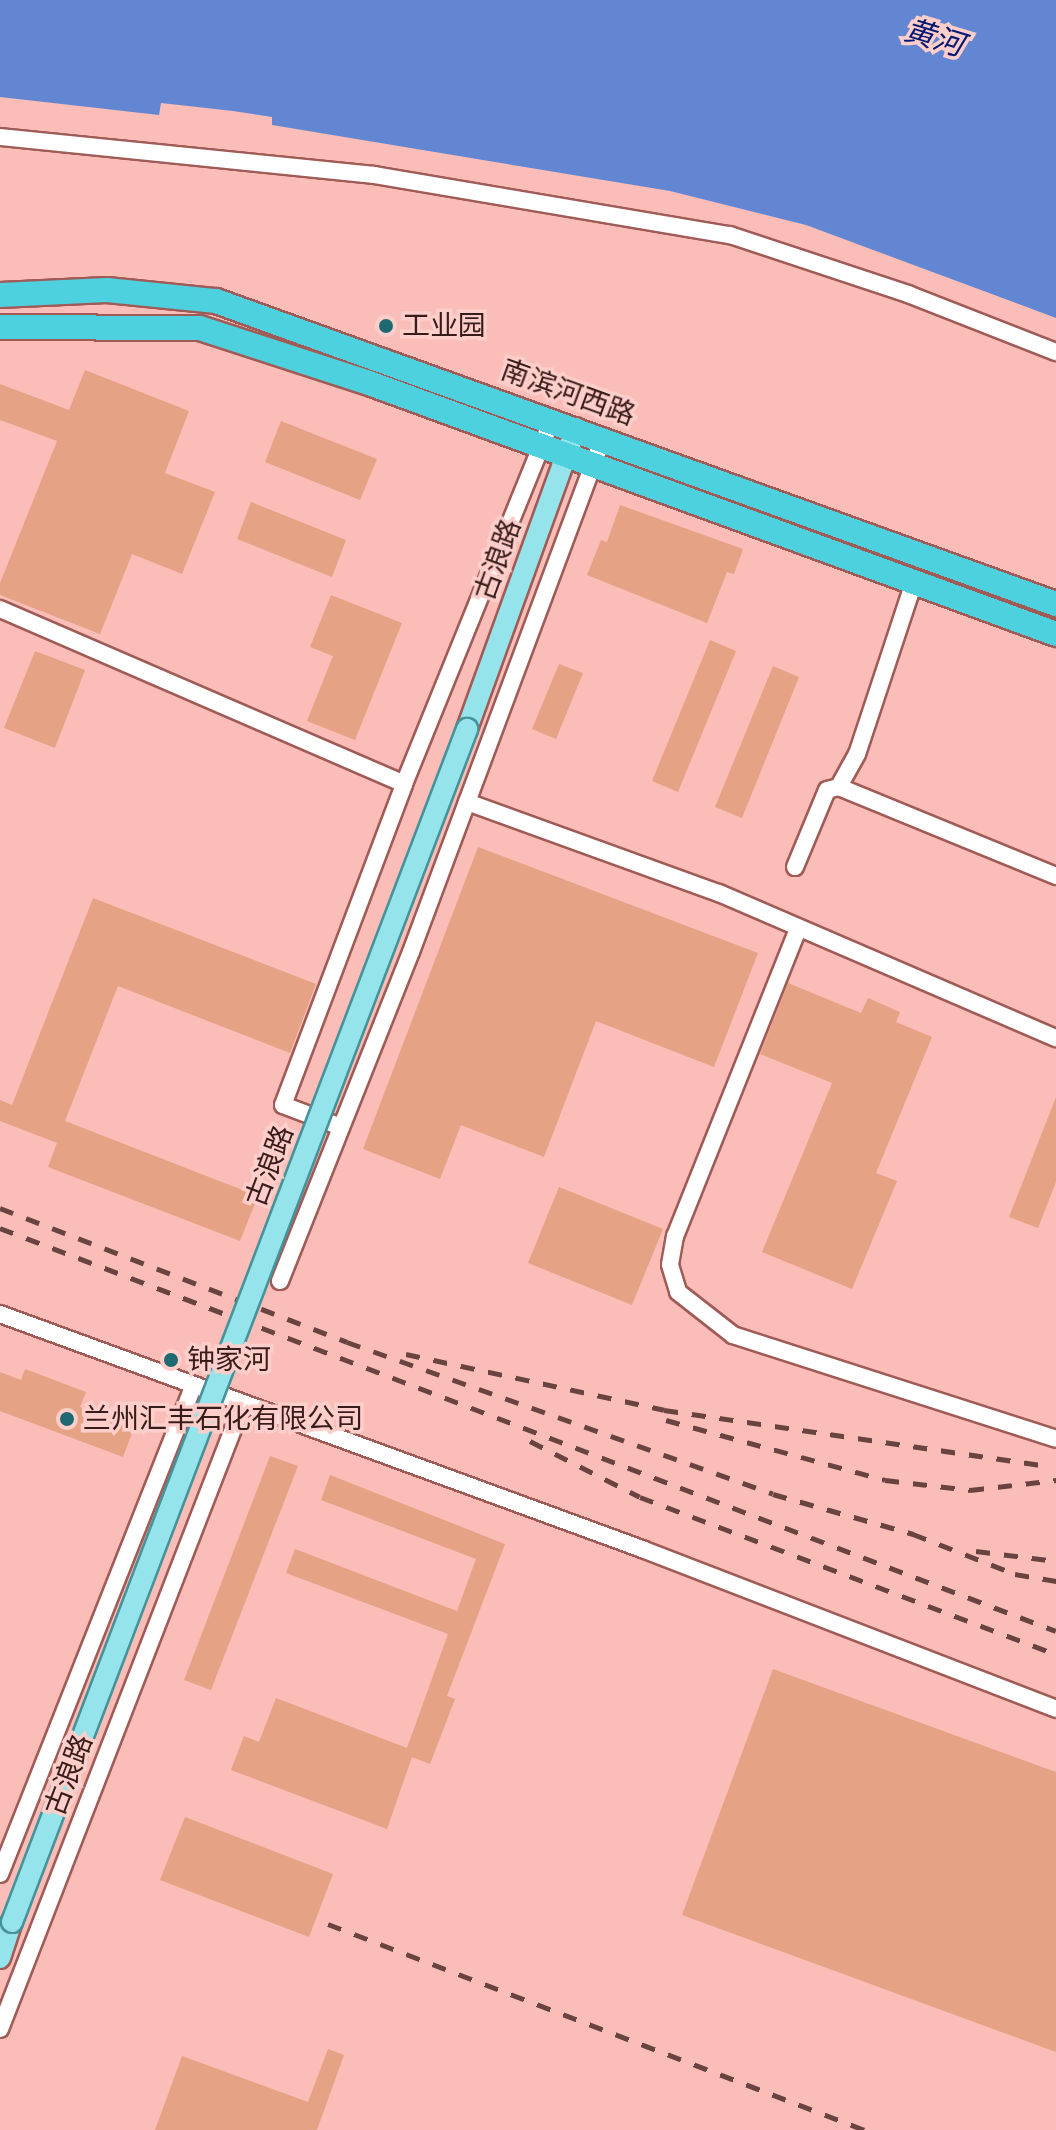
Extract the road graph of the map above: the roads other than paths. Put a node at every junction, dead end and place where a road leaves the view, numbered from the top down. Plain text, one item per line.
1 (0, 137) edge
2 (0, 295) edge
3 (0, 327) edge
4 (1056, 352) edge
5 (552, 419) junction
6 (576, 428) junction
7 (603, 438) junction
8 (541, 446) junction
9 (566, 455) junction
10 (593, 464) junction
11 (914, 582) junction
12 (1056, 604) edge
13 (0, 609) edge
14 (1056, 634) edge
15 (404, 784) junction
16 (839, 787) junction
17 (467, 802) junction
18 (795, 867) dead end
19 (1056, 876) edge
20 (798, 929) junction
21 (1056, 1038) edge
22 (341, 1127) junction
23 (280, 1281) dead end
24 (0, 1314) edge
25 (193, 1387) junction
26 (242, 1406) junction
27 (1056, 1439) edge
28 (1056, 1709) edge
29 (0, 1874) edge
30 (12, 1922) junction
31 (0, 1949) edge
32 (0, 1958) edge
33 (0, 2029) edge

1 - 4 street
2 - 5 highway, 南滨河西路
3 - 8 highway, 南滨河西路
5 - 6 highway, 南滨河西路
5 - 8 street
6 - 7 highway, 南滨河西路
6 - 9 main road, 古浪路
7 - 10 street
7 - 12 highway, 南滨河西路
8 - 9 highway, 南滨河西路
8 - 15 street
9 - 10 highway, 南滨河西路
9 - 30 main road, 古浪路, bridge
10 - 11 highway, 南滨河西路
10 - 17 street
11 - 14 highway, 南滨河西路
11 - 16 street
13 - 15 street
15 - 22 street
16 - 18 street
16 - 19 street
17 - 20 street
17 - 22 street
20 - 21 street
20 - 27 street
22 - 23 street
24 - 25 street
25 - 26 street
25 - 29 street, 古浪路
26 - 28 street
26 - 33 street, 古浪路
30 - 31 main road, 古浪路
30 - 32 main road, 古浪路

